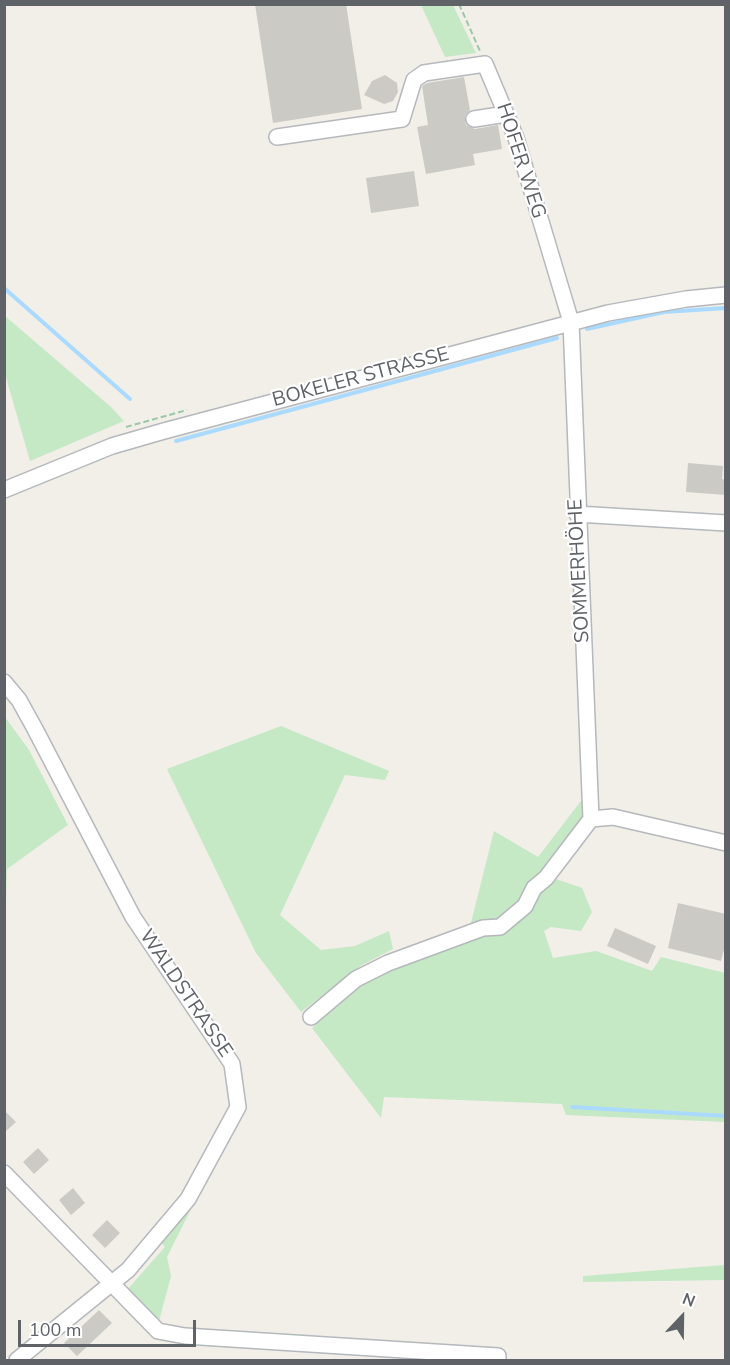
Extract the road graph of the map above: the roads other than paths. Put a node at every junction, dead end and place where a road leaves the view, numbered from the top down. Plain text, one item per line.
1 (506, 114) junction
2 (474, 119) dead end
3 (278, 137) dead end
4 (726, 295) edge
5 (571, 322) junction
6 (4, 490) edge
7 (577, 514) junction
8 (726, 523) edge
9 (4, 682) edge
10 (591, 819) junction
11 (726, 843) edge
12 (311, 1017) dead end
13 (4, 1173) edge
14 (110, 1284) junction
15 (17, 1360) edge
16 (498, 1360) edge

1 - 2 street
1 - 3 street, HOFER WEG
1 - 5 street, HOFER WEG
4 - 5 street, BOKELER STRASSE
5 - 6 street, BOKELER STRASSE
5 - 7 street, SOMMERHÖHE
7 - 8 street
7 - 10 street, SOMMERHÖHE
9 - 14 street, WALDSTRASSE
10 - 11 street
10 - 12 street
13 - 14 street
14 - 15 street, WALDSTRASSE
14 - 16 street

